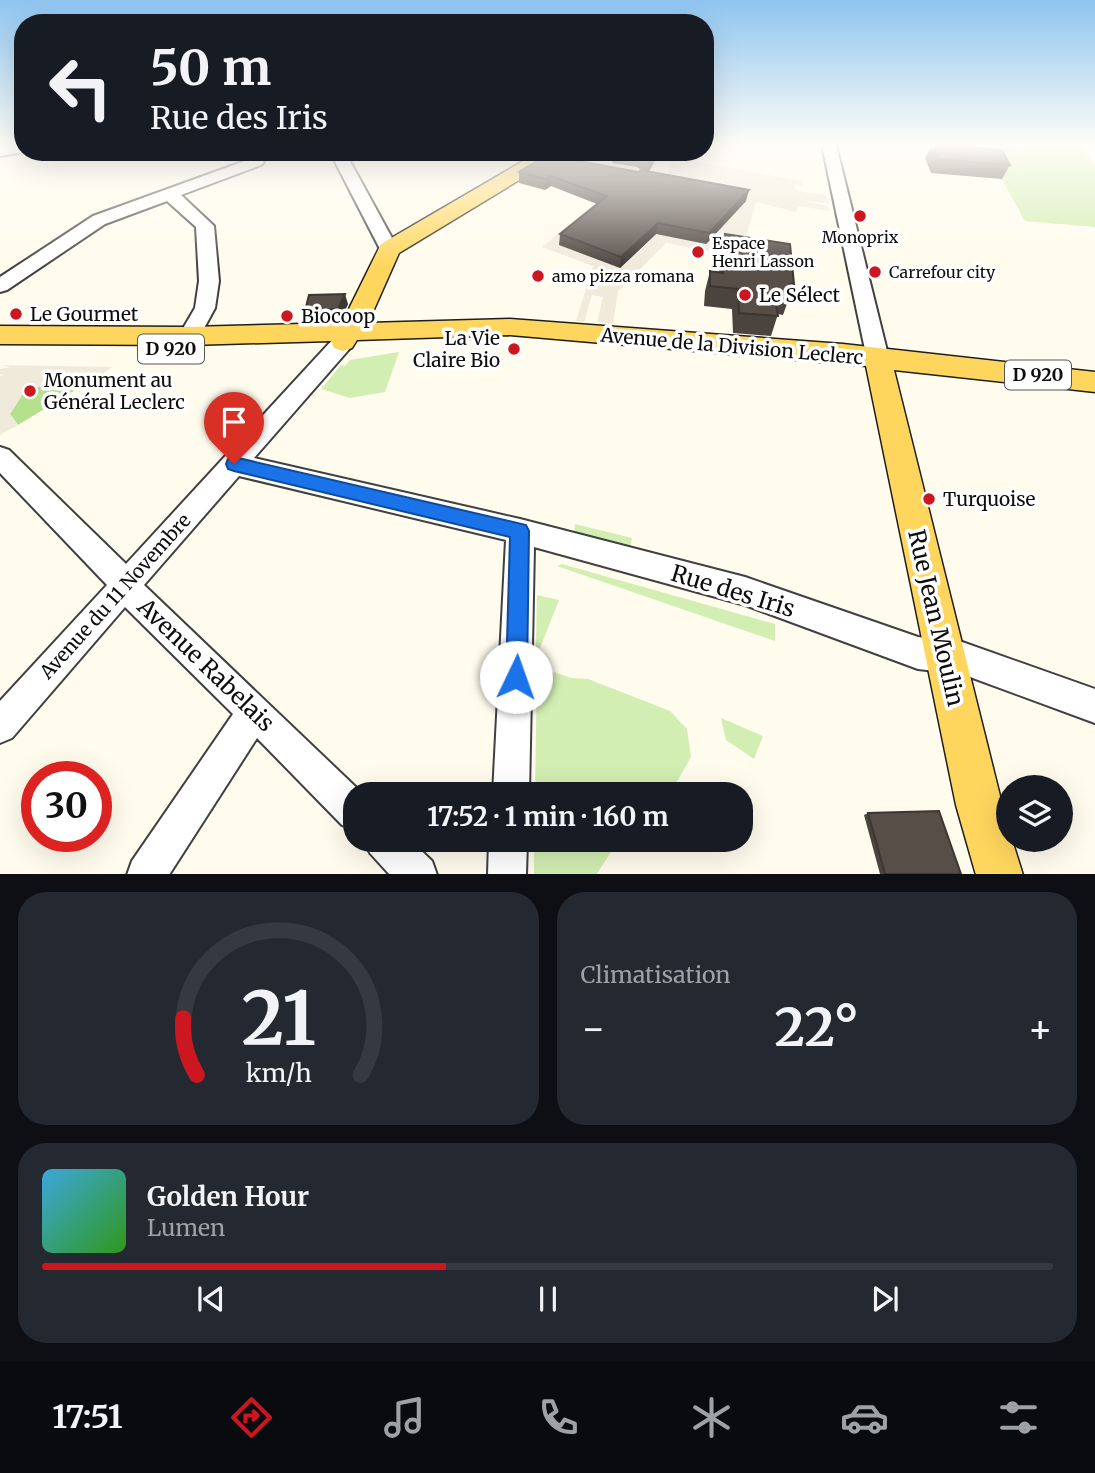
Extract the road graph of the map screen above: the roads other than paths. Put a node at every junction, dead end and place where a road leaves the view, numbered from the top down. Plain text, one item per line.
1 (192, 186) edge
2 (355, 186) edge
3 (498, 186) edge
4 (838, 186) edge
5 (170, 194) junction
6 (389, 249) junction
7 (0, 286) edge
8 (0, 335) edge
9 (347, 336) junction
10 (185, 342) junction
11 (0, 350) edge
12 (878, 359) junction
13 (1095, 382) edge
14 (0, 457) edge
15 (234, 464) junction
16 (9, 485) edge
17 (520, 531) junction
18 (125, 585) junction
19 (944, 657) junction
20 (1095, 706) edge
21 (254, 712) junction
22 (0, 726) edge
23 (511, 782) edge
24 (343, 800) edge
25 (395, 852) edge
26 (508, 852) edge
27 (146, 874) edge
28 (418, 874) edge
29 (507, 874) edge
30 (1000, 874) edge

1 - 5 street
2 - 6 street
3 - 6 main road
4 - 12 street
5 - 7 street
5 - 10 street
6 - 9 main road
8 - 10 main road, Avenue de la Division Leclerc / D 920
9 - 10 main road, Avenue de la Division Leclerc / D 920
9 - 12 main road, Avenue de la Division Leclerc / D 920
9 - 15 street, Avenue du 11 Novembre
10 - 11 main road, Avenue de la Division Leclerc / D 920
12 - 13 main road, D 920
12 - 19 main road, Rue Jean Moulin
14 - 16 street, Avenue Rabelais
15 - 17 street, Rue des Iris
15 - 18 street, Avenue du 11 Novembre
16 - 18 street, Avenue Rabelais
17 - 19 street, Rue des Iris
17 - 23 street
18 - 21 street, Avenue Rabelais
18 - 22 street, Avenue du 11 Novembre
19 - 20 street, Rue des Iris
19 - 30 main road, Rue Jean Moulin
21 - 24 street, Avenue Rabelais
21 - 27 street
25 - 28 street
26 - 29 street

